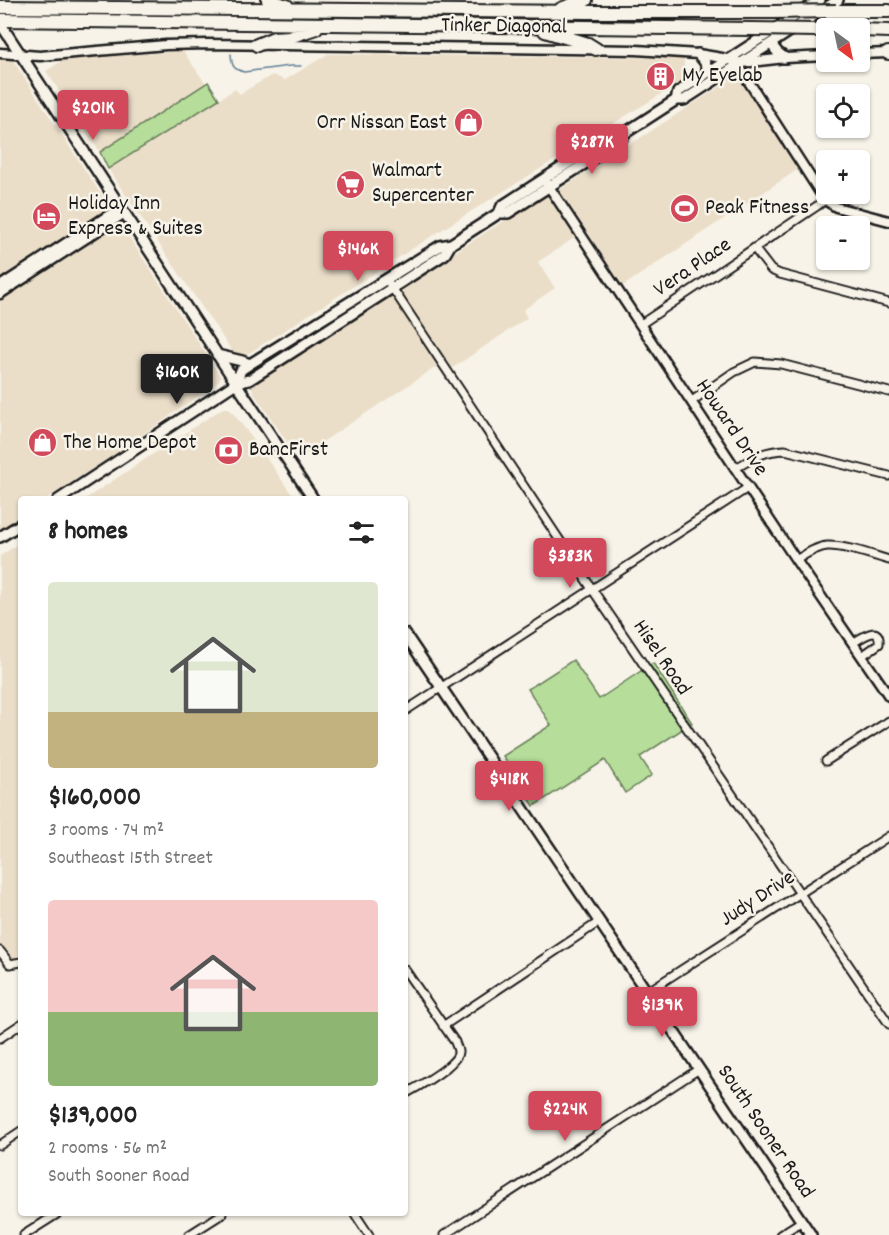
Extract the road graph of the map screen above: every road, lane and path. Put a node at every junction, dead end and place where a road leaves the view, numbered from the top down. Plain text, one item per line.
1 (268, 0) edge
2 (586, 0) edge
3 (820, 0) edge
4 (837, 6) edge
5 (5, 7) edge
6 (303, 10) junction
7 (889, 11) edge
8 (551, 12) junction
9 (0, 21) edge
10 (328, 24) junction
11 (529, 27) junction
12 (816, 30) edge
13 (870, 30) edge
14 (889, 31) edge
15 (257, 45) junction
16 (771, 45) junction
17 (596, 49) junction
18 (0, 53) edge
19 (889, 53) edge
20 (698, 54) junction
21 (870, 54) edge
22 (22, 56) junction
23 (816, 56) edge
24 (785, 58) junction
25 (729, 60) junction
26 (740, 64) junction
27 (710, 72) junction
28 (676, 100) junction
29 (546, 183) junction
30 (816, 186) edge
31 (820, 204) edge
32 (831, 204) edge
33 (123, 210) junction
34 (889, 221) edge
35 (754, 248) junction
36 (390, 284) junction
37 (0, 286) edge
38 (0, 294) edge
39 (889, 303) edge
40 (346, 311) junction
41 (641, 324) junction
42 (218, 355) junction
43 (250, 364) junction
44 (236, 383) junction
45 (889, 392) edge
46 (692, 401) junction
47 (736, 468) junction
48 (889, 476) edge
49 (749, 487) junction
50 (64, 496) edge
51 (311, 496) edge
52 (18, 526) edge
53 (0, 537) edge
54 (796, 560) junction
55 (889, 560) edge
56 (592, 589) junction
57 (408, 638) edge
58 (853, 643) junction
59 (862, 656) junction
60 (441, 688) junction
61 (889, 696) edge
62 (408, 709) edge
63 (889, 721) edge
64 (826, 761) dead end
65 (889, 836) edge
66 (800, 893) junction
67 (600, 922) junction
68 (0, 951) edge
69 (18, 963) edge
70 (408, 983) edge
71 (647, 993) junction
72 (889, 1024) edge
73 (18, 1026) edge
74 (443, 1026) junction
75 (0, 1038) edge
76 (699, 1069) junction
77 (408, 1092) edge
78 (18, 1133) edge
79 (0, 1145) edge
80 (54, 1216) edge
81 (219, 1216) edge
82 (355, 1216) edge
83 (802, 1221) junction
84 (24, 1235) edge
85 (189, 1235) edge
86 (369, 1235) edge
87 (444, 1235) edge
88 (780, 1235) edge
89 (811, 1235) edge

1 - 6 highway
2 - 8 highway
3 - 25 main road
4 - 7 highway, Tinker Diagonal
4 - 8 highway, Tinker Diagonal, bridge
4 - 16 main road
5 - 6 highway, Tinker Diagonal
6 - 8 highway, Tinker Diagonal
9 - 10 highway, Tinker Diagonal
9 - 22 main road
10 - 11 highway, Tinker Diagonal
10 - 15 highway
11 - 12 highway, Tinker Diagonal, bridge
11 - 17 highway
13 - 14 highway
15 - 17 street, Tinker Diagonal
15 - 22 street, Tinker Diagonal
16 - 24 main road
16 - 26 main road
17 - 20 street, Tinker Diagonal
18 - 22 street, Tinker Diagonal
19 - 21 street
20 - 25 street, Tinker Diagonal
20 - 27 main road
22 - 33 main road
23 - 24 street, Tinker Diagonal
24 - 26 street, Tinker Diagonal
25 - 26 street, Tinker Diagonal
25 - 27 main road
26 - 28 main road
26 - 30 street
27 - 28 main road
28 - 29 main road
29 - 36 main road
29 - 41 street, Howard Drive
31 - 35 street, Vera Place
32 - 34 street
33 - 37 street
33 - 38 street
33 - 42 main road
35 - 39 street
35 - 41 street, Vera Place
36 - 40 main road
36 - 56 street, Hisel Road
40 - 43 main road
40 - 44 main road
41 - 46 street, Howard Drive
42 - 43 main road
42 - 44 main road
43 - 44 main road
44 - 50 main road
44 - 51 main road
45 - 46 street
46 - 47 street, Howard Drive
47 - 48 street
47 - 49 street, Howard Drive
49 - 54 street, Howard Drive
49 - 56 street
52 - 53 main road
54 - 55 street
54 - 58 street, Howard Drive
56 - 60 street
56 - 66 street, Hisel Road
57 - 60 main road, South Sooner Road
58 - 59 street, Howard Drive
58 - 59 street
59 - 61 street, Howard Drive
60 - 62 street
60 - 67 main road, South Sooner Road
63 - 64 street
65 - 66 street, Judy Drive
66 - 71 street, Judy Drive
66 - 72 street, Hisel Road
67 - 71 main road, South Sooner Road
67 - 74 street
68 - 69 street
70 - 74 street
71 - 76 main road, South Sooner Road
73 - 75 street
74 - 77 street
76 - 83 main road, South Sooner Road
76 - 87 street
78 - 79 street
80 - 84 street
81 - 85 street
82 - 86 street
83 - 88 street
83 - 89 main road, South Sooner Road

